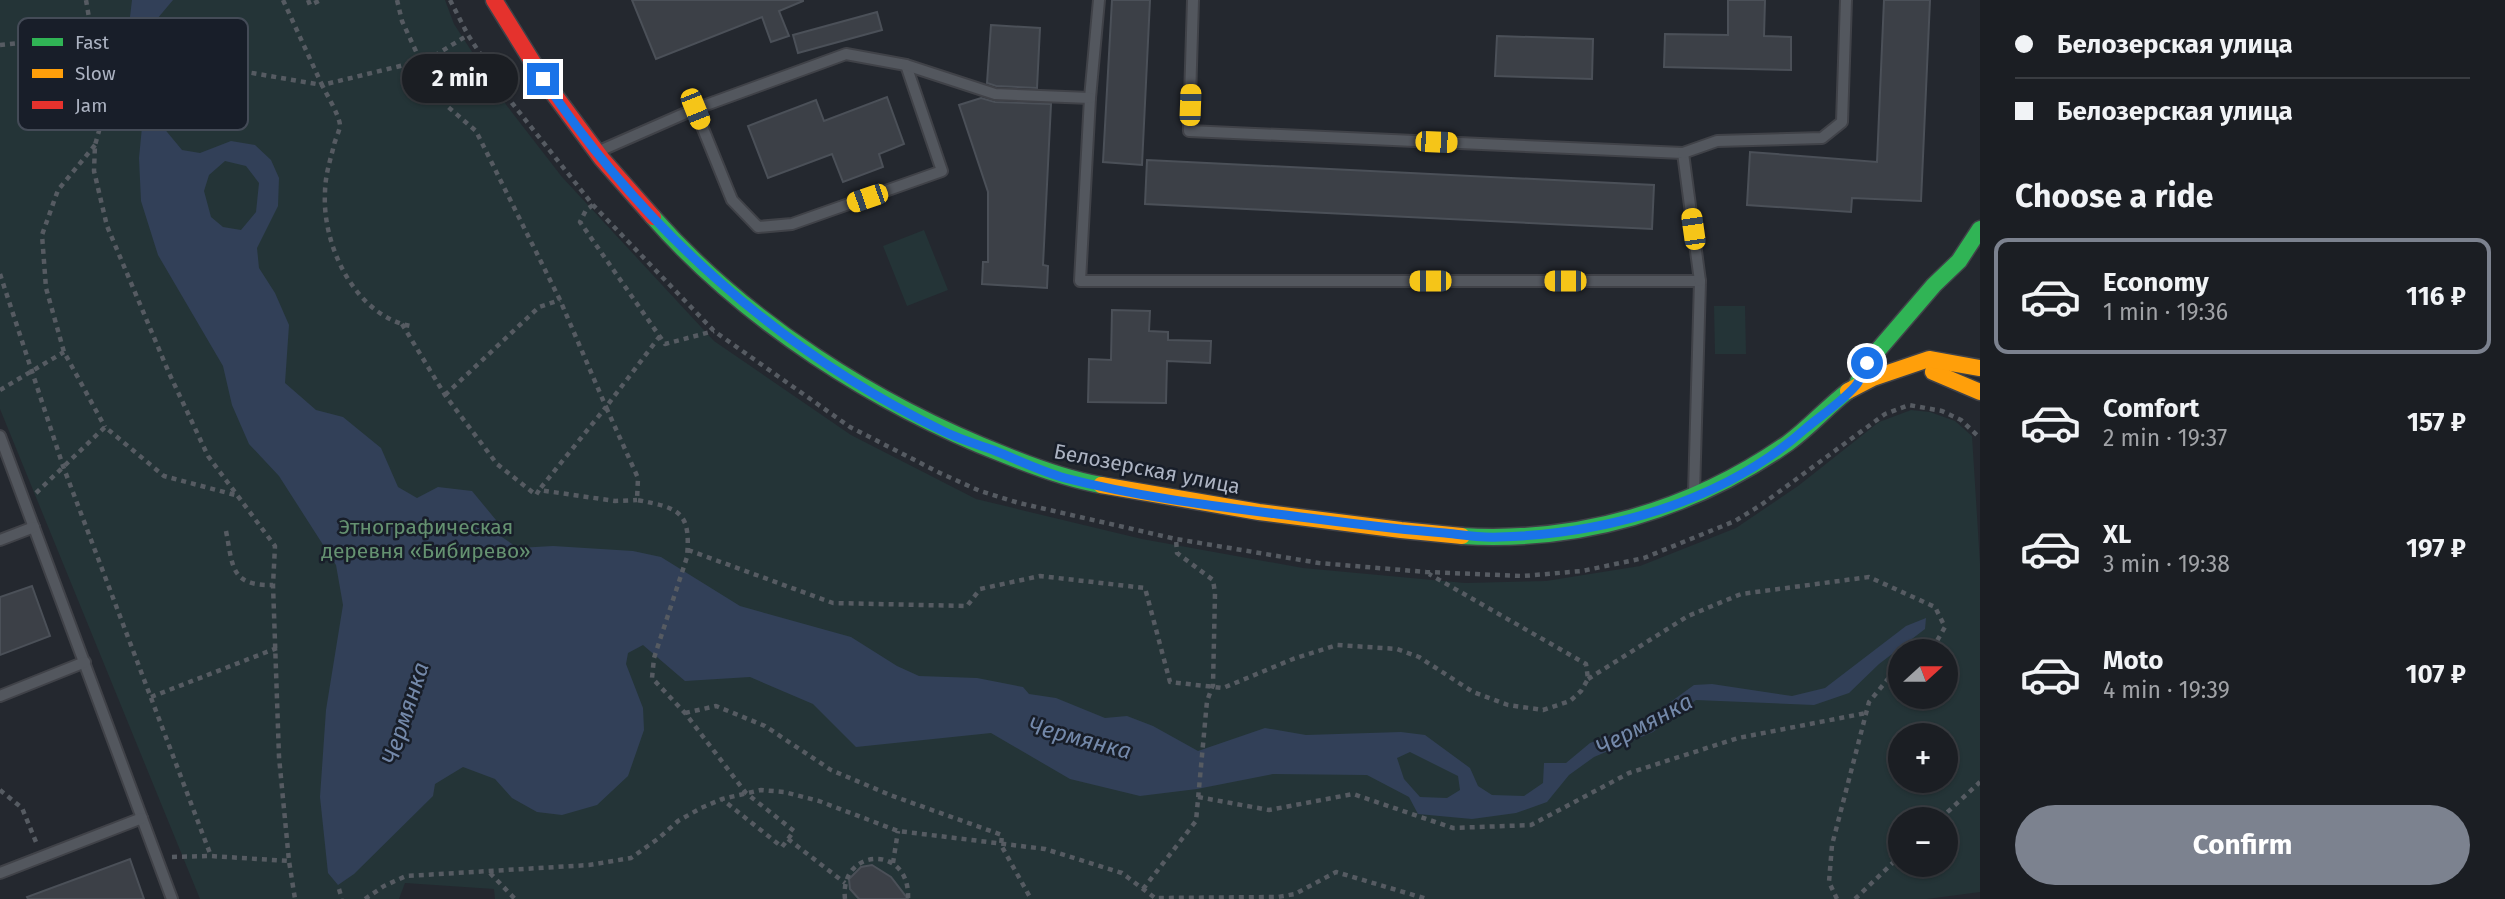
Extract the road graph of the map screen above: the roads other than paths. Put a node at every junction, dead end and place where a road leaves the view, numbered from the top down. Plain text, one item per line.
1 (494, 0) edge
2 (1099, 0) edge
3 (1193, 0) edge
4 (1846, 0) edge
5 (906, 65) junction
6 (1090, 98) junction
7 (695, 109) junction
8 (597, 152) junction
9 (1683, 153) junction
10 (1980, 229) edge
11 (1980, 257) edge
12 (1959, 261) junction
13 (1700, 281) junction
14 (1903, 368) junction
15 (1980, 368) edge
16 (1856, 386) junction
17 (1980, 392) edge
18 (0, 436) edge
19 (1694, 497) junction
20 (34, 527) junction
21 (0, 540) edge
22 (85, 662) junction
23 (0, 695) edge
24 (142, 818) junction
25 (0, 873) edge
26 (172, 899) edge

1 - 8 street, Белозерская улица
2 - 6 lane
3 - 9 lane
4 - 9 lane
5 - 6 lane
5 - 7 lane
5 - 7 lane
6 - 13 lane
7 - 8 lane
8 - 19 street, Белозерская улица
9 - 13 lane
10 - 12 street, Белозерская улица
11 - 12 street
12 - 16 street, Белозерская улица
13 - 19 lane
14 - 15 street, Белозерская улица
14 - 16 street, Белозерская улица
14 - 17 street
16 - 19 street, Белозерская улица
18 - 20 lane
20 - 21 lane
20 - 22 lane
22 - 23 lane
22 - 24 lane
24 - 25 lane
24 - 26 lane

